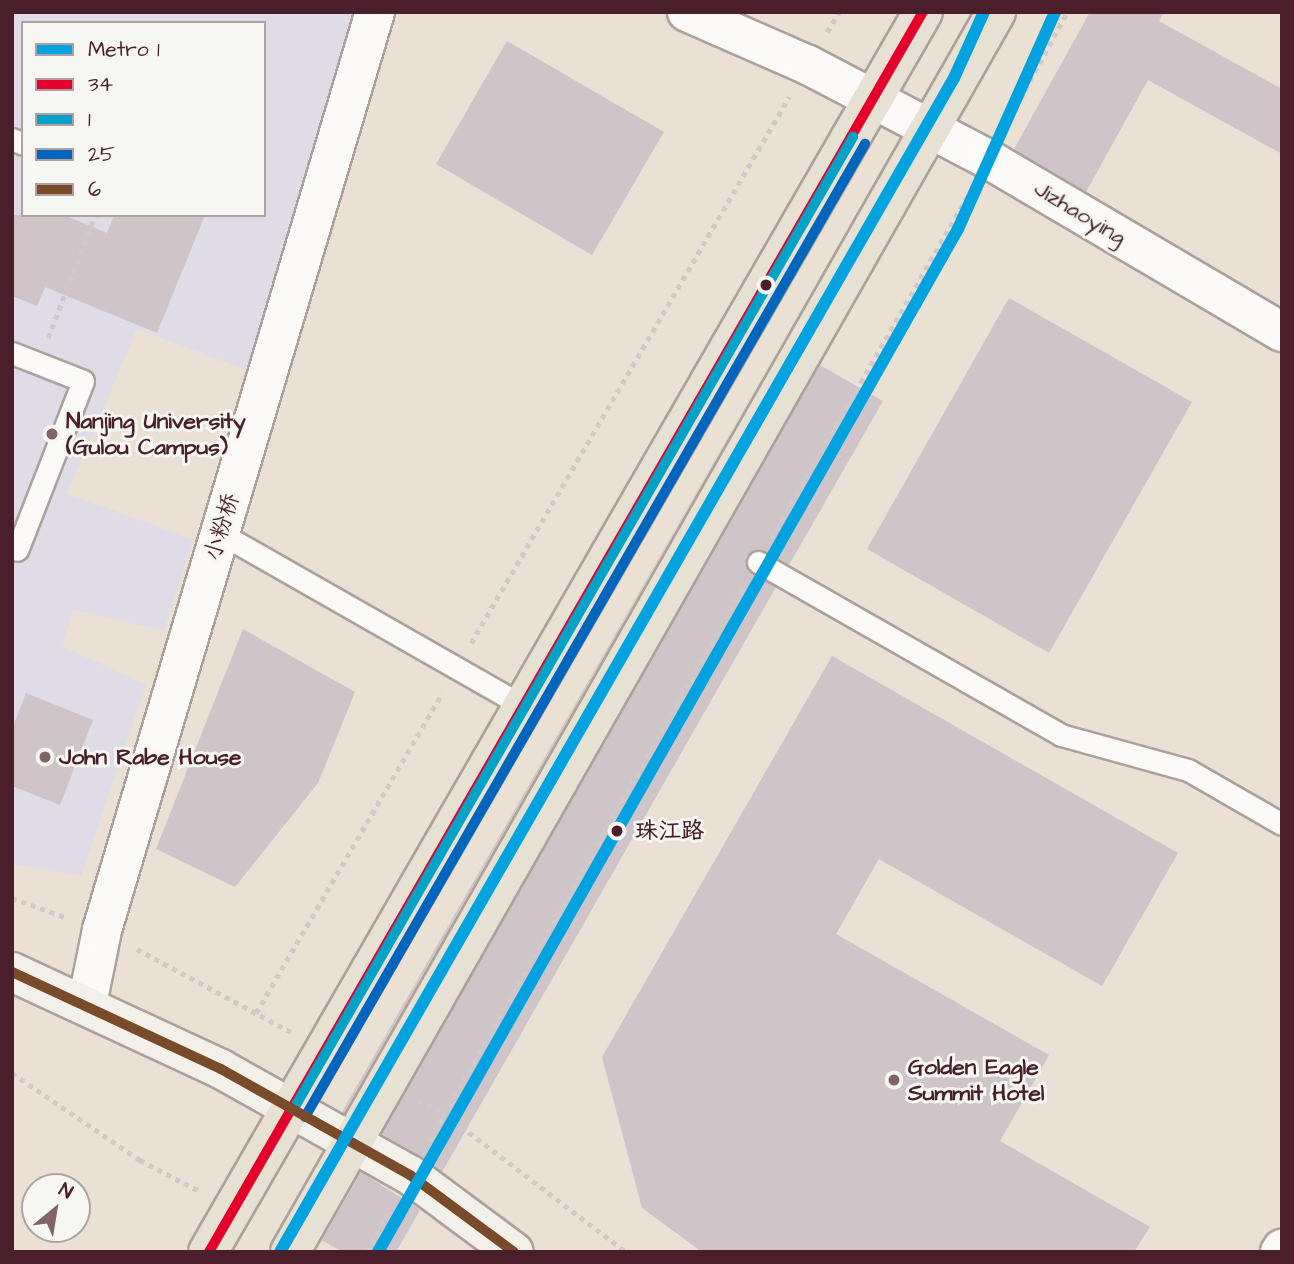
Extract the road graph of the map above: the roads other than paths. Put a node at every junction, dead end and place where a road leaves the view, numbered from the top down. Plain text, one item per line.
1 (375, 12) edge
2 (687, 12) edge
3 (923, 12) edge
4 (996, 12) edge
5 (874, 101) junction
6 (932, 131) junction
7 (1282, 332) edge
8 (12, 353) edge
9 (220, 533) junction
10 (17, 551) dead end
11 (758, 562) road end
12 (523, 706) junction
13 (584, 742) junction
14 (1282, 824) edge
15 (12, 972) edge
16 (87, 1004) junction
17 (293, 1110) junction
18 (360, 1131) junction
19 (208, 1252) edge
20 (290, 1252) edge
21 (514, 1252) edge

1 - 9 street, 小粉桥
2 - 5 street, Jizhaoying
3 - 5 main road
4 - 6 lane
5 - 6 street, Jizhaoying
5 - 12 main road
6 - 7 street, Jizhaoying
6 - 13 main road
8 - 10 lane
9 - 12 lane
9 - 16 street, 小粉桥
11 - 14 lane
12 - 17 main road
13 - 18 lane
13 - 18 main road
15 - 16 main road
16 - 17 main road
17 - 18 main road
17 - 19 main road
18 - 20 main road
18 - 21 main road

